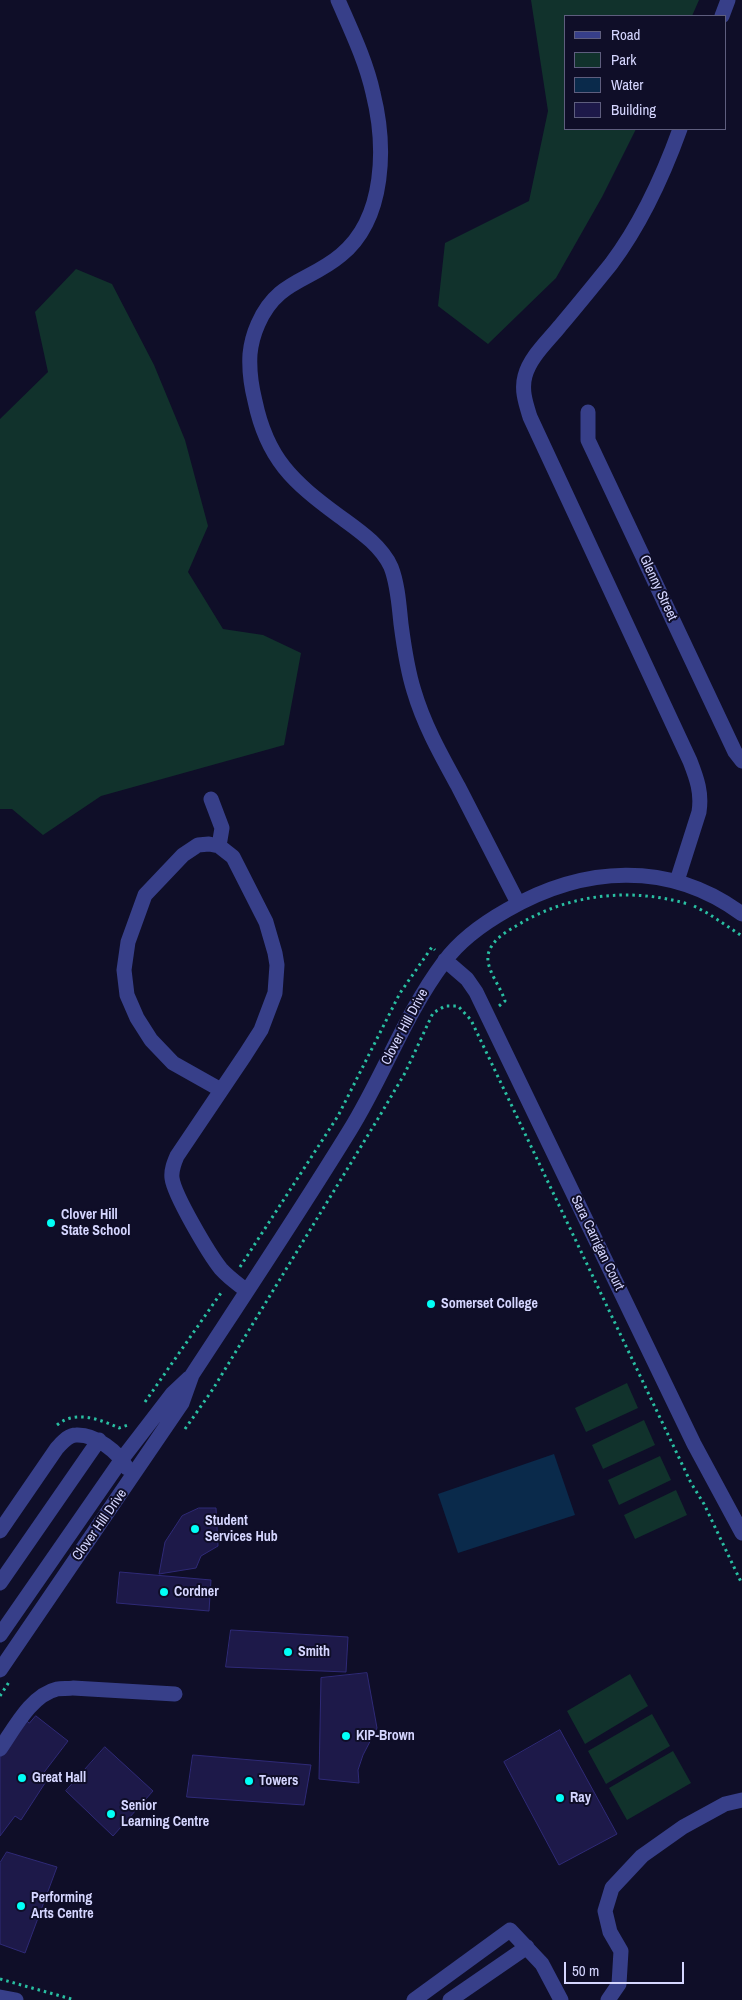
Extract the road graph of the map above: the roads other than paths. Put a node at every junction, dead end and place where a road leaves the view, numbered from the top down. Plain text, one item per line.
1 (338, 0) edge
2 (728, 0) edge
3 (722, 15) edge
4 (680, 130) edge
5 (588, 412) dead end
6 (742, 761) edge
7 (211, 799) dead end
8 (219, 846) junction
9 (678, 881) junction
10 (518, 903) junction
11 (742, 914) edge
12 (445, 960) junction
13 (221, 1090) junction
14 (247, 1291) junction
15 (192, 1375) junction
16 (99, 1440) junction
17 (122, 1459) junction
18 (130, 1480) junction
19 (0, 1532) edge
20 (742, 1533) edge
21 (0, 1583) edge
22 (0, 1635) edge
23 (5, 1675) edge
24 (175, 1694) dead end
25 (0, 1748) edge
26 (742, 1800) edge
27 (527, 1947) junction
28 (0, 1996) edge
29 (16, 2000) edge
30 (414, 2000) edge
31 (450, 2000) edge
32 (562, 2000) edge
33 (608, 2000) edge

1 - 10 street
2 - 3 street
4 - 9 street
5 - 6 street, Glenny Street
7 - 8 street
8 - 13 street
8 - 13 street
9 - 10 street, Clover Hill Drive
9 - 11 street, Clover Hill Drive
10 - 12 street, Clover Hill Drive
12 - 14 street, Clover Hill Drive
12 - 20 street, Sara Carrigan Court
13 - 14 street
14 - 15 street, Clover Hill Drive
15 - 17 street, Clover Hill Drive
15 - 18 street, Clover Hill Drive
16 - 17 street
16 - 19 street
16 - 21 street
17 - 18 street
17 - 22 street, Clover Hill Drive
18 - 23 street, Clover Hill Drive
24 - 25 street
26 - 33 street
27 - 30 street
27 - 31 street
27 - 32 street
28 - 29 street

